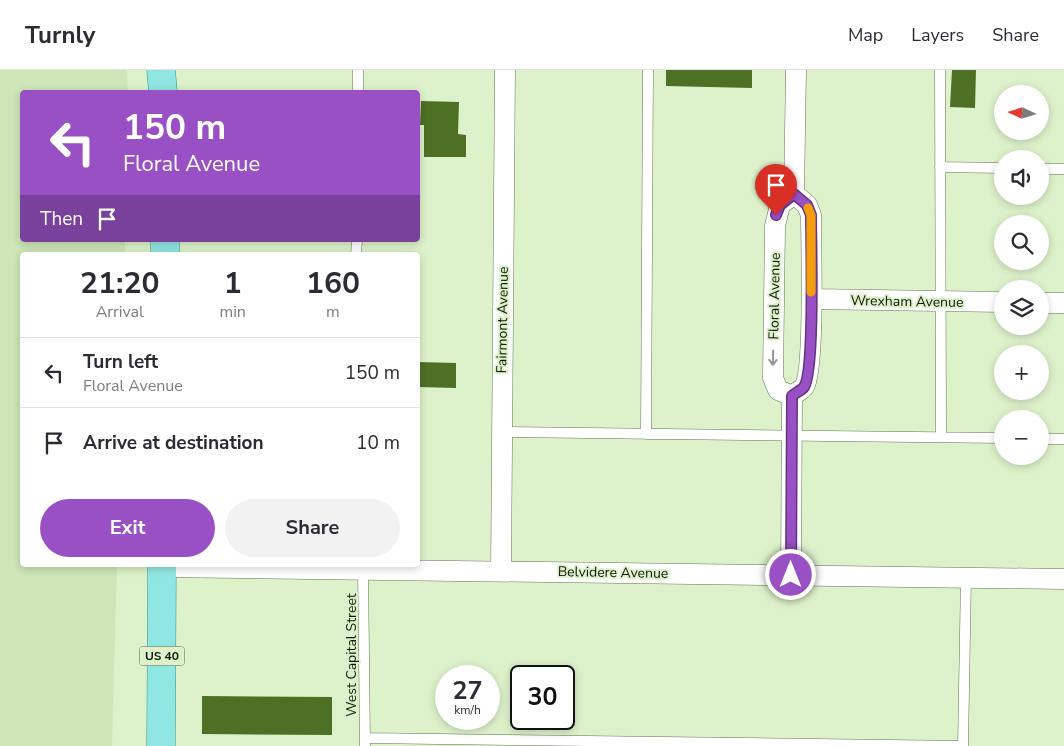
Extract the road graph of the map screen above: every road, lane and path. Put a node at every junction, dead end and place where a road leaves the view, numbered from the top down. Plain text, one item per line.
1 (162, 70) edge
2 (358, 70) edge
3 (505, 70) edge
4 (648, 70) edge
5 (796, 70) edge
6 (940, 70) edge
7 (163, 90) edge
8 (358, 90) edge
9 (940, 167) junction
10 (994, 168) edge
11 (1049, 169) edge
12 (1064, 169) edge
13 (794, 194) junction
14 (812, 299) junction
15 (941, 301) junction
16 (994, 302) edge
17 (1049, 303) edge
18 (1064, 303) edge
19 (792, 396) junction
20 (501, 432) junction
21 (646, 434) junction
22 (792, 435) junction
23 (941, 437) junction
24 (994, 438) edge
25 (1049, 439) edge
26 (1064, 439) edge
27 (162, 567) edge
28 (363, 567) edge
29 (501, 571) junction
30 (791, 575) junction
31 (966, 577) junction
32 (1064, 579) edge
33 (365, 742) edge
34 (161, 746) edge
35 (963, 746) edge

1 - 7 main road
2 - 8 lane
3 - 20 street, Fairmont Avenue
4 - 21 lane
5 - 13 street
6 - 9 lane
9 - 10 lane
9 - 15 lane
11 - 12 lane
13 - 14 street
13 -> 19 street, Floral Avenue
14 - 15 street, Wrexham Avenue
14 - 19 street
15 - 16 street, Wrexham Avenue
15 - 23 lane
17 - 18 street
19 - 22 street
20 - 21 lane
20 - 29 street, Fairmont Avenue
21 - 22 lane
22 - 23 lane
22 - 30 street
23 - 24 lane
25 - 26 lane
27 - 34 main road, US 40
28 - 29 street, Belvidere Avenue
28 - 33 lane, West Capital Street
29 - 30 street, Belvidere Avenue
30 - 31 street, Belvidere Avenue
31 - 32 street, Belvidere Avenue
31 - 35 lane
33 - 35 lane

